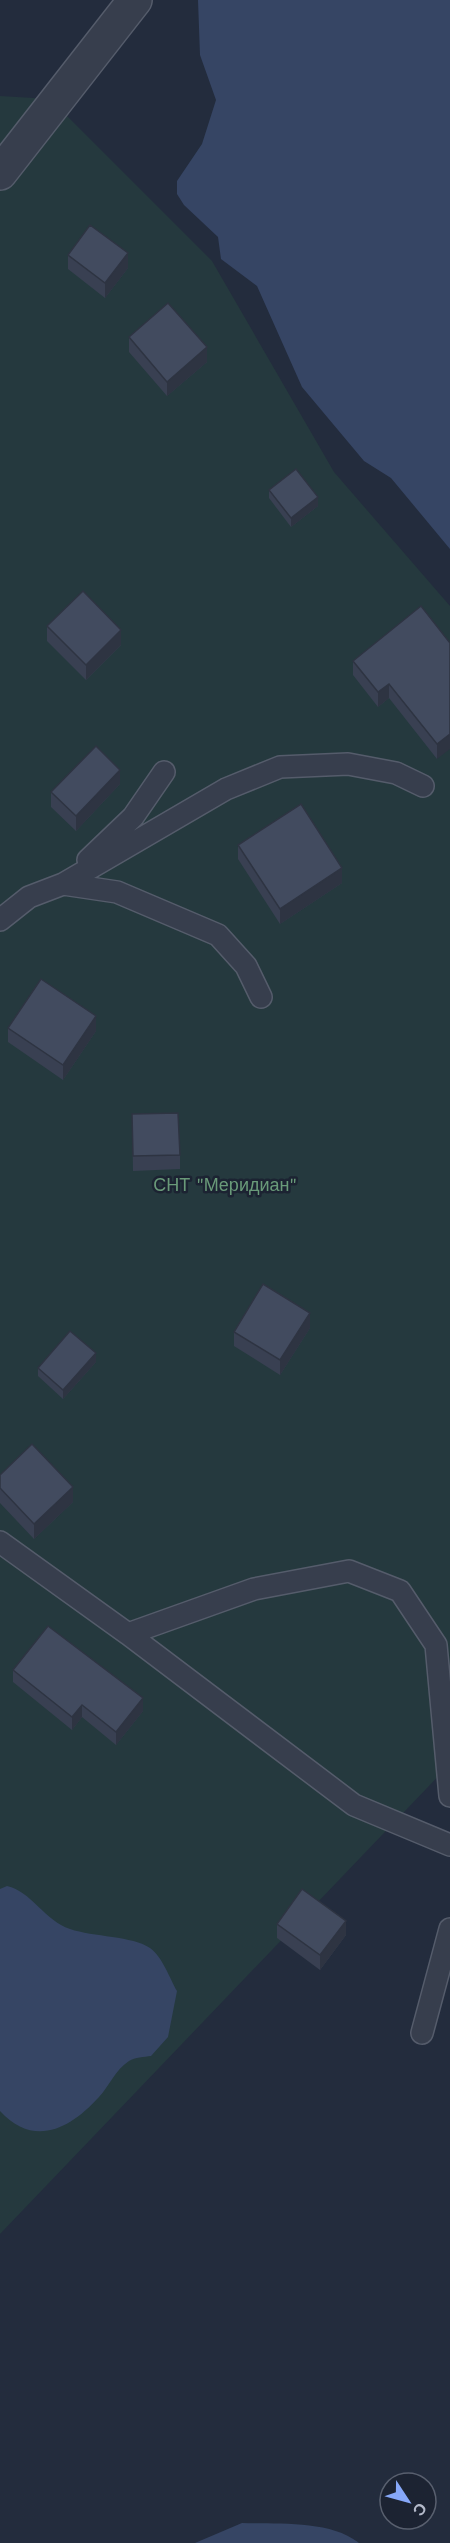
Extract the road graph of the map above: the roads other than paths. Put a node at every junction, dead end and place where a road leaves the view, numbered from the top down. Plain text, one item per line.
1 (135, 0) edge
2 (0, 173) edge
3 (164, 772) dead end
4 (423, 786) dead end
5 (63, 884) junction
6 (0, 920) edge
7 (261, 997) dead end
8 (0, 1542) edge
9 (128, 1634) junction
10 (450, 1796) edge
11 (450, 1845) edge
12 (450, 1929) edge
13 (422, 2033) dead end

1 - 2 street
3 - 5 lane
4 - 5 lane
5 - 6 lane
5 - 7 lane
8 - 9 lane
9 - 10 lane
9 - 11 lane
12 - 13 lane

